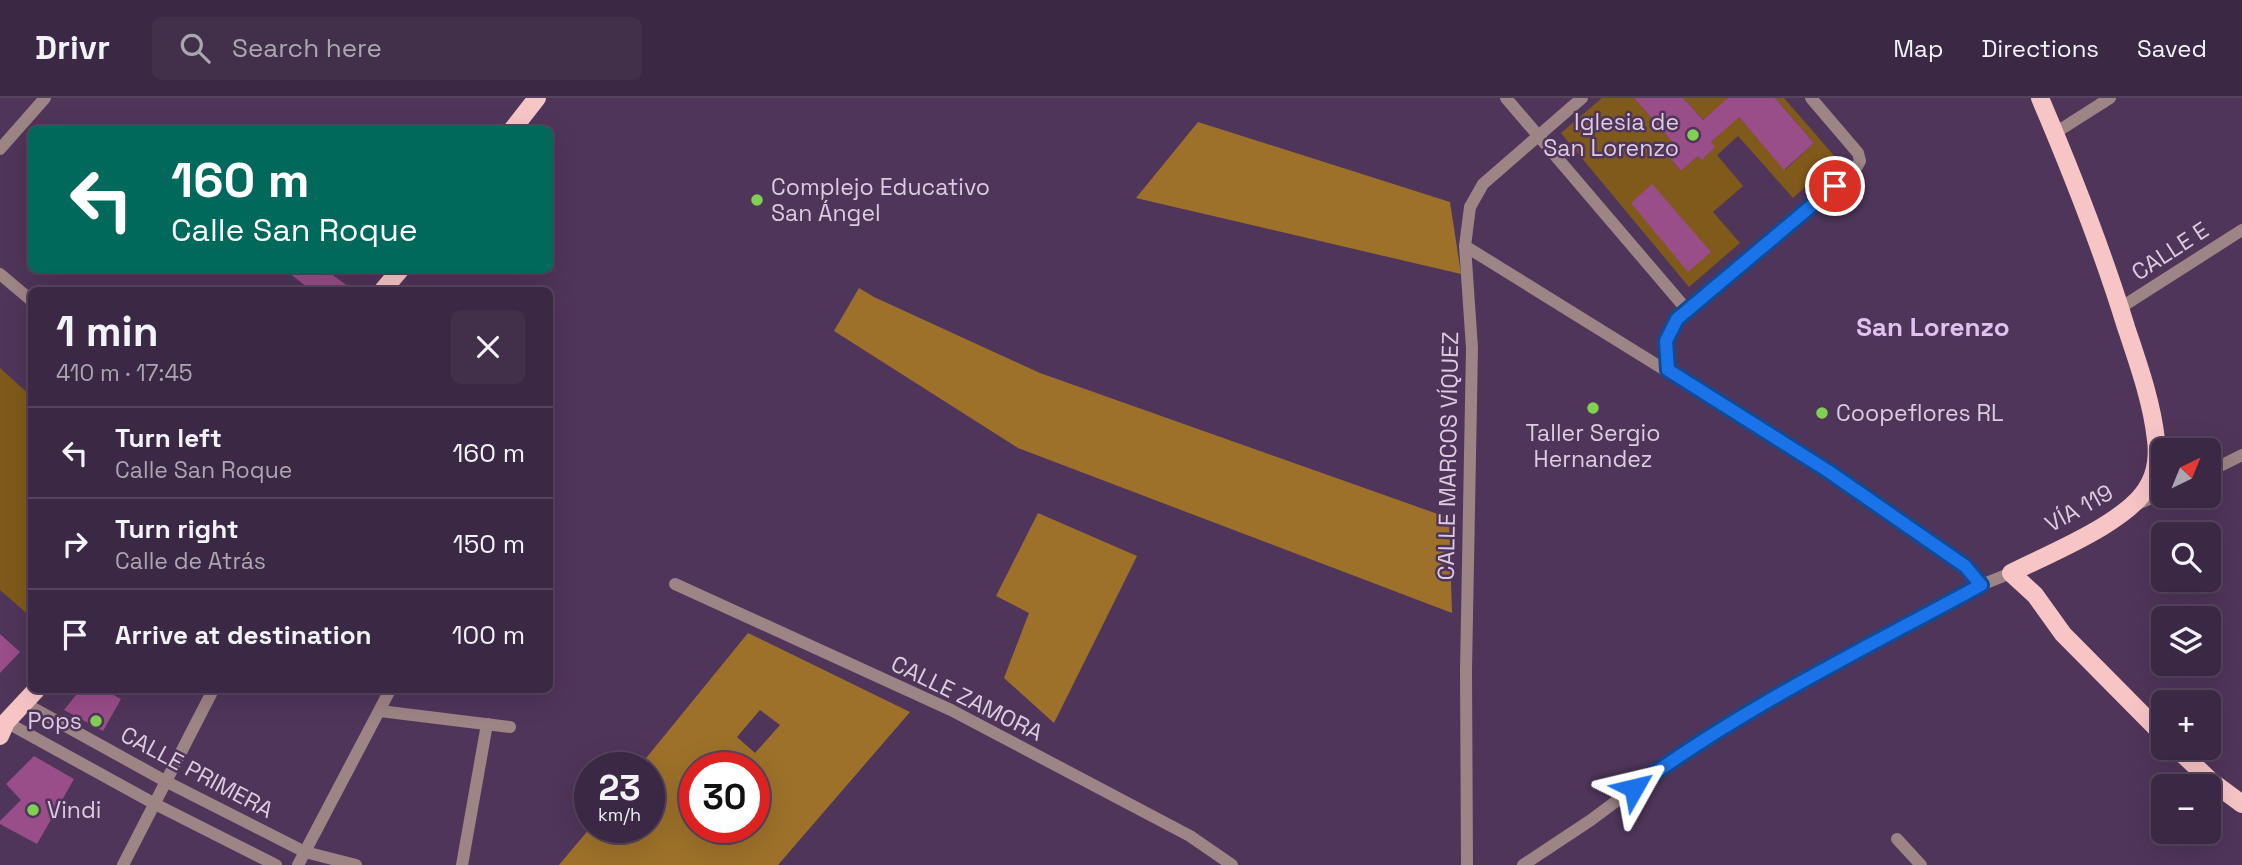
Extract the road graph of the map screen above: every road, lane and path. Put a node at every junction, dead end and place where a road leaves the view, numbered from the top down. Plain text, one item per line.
1 (537, 98) edge
2 (1506, 98) edge
3 (1582, 98) edge
4 (1811, 98) edge
5 (2040, 98) edge
6 (2110, 98) edge
7 (38, 101) edge
8 (515, 126) edge
9 (2056, 134) junction
10 (1539, 136) junction
11 (0, 149) edge
12 (2242, 230) edge
13 (1465, 246) junction
14 (397, 273) edge
15 (0, 274) edge
16 (386, 287) edge
17 (28, 298) edge
18 (2120, 308) junction
19 (1687, 310) junction
20 (1668, 370) junction
21 (2242, 455) edge
22 (2221, 466) edge
23 (2151, 498) edge
24 (2133, 506) junction
25 (2011, 573) junction
26 (675, 584) dead end
27 (1981, 585) junction
28 (212, 693) edge
29 (389, 693) edge
30 (30, 696) edge
31 (380, 711) junction
32 (2151, 723) edge
33 (487, 724) junction
34 (510, 727) dead end
35 (3, 729) edge
36 (2189, 760) edge
37 (167, 782) junction
38 (155, 804) junction
39 (2242, 804) edge
40 (1897, 839) dead end
41 (305, 852) junction
42 (123, 865) edge
43 (276, 865) edge
44 (298, 865) edge
45 (356, 865) edge
46 (462, 865) edge
47 (1232, 865) edge
48 (1467, 865) edge
49 (1523, 865) edge
50 (1922, 865) edge

1 - 8 main road
2 - 10 street
3 - 10 street, CALLE MARCOS VÍQUEZ
4 - 19 street
5 - 9 main road, VÍA 119
6 - 9 street
7 - 11 street
9 - 18 main road, VÍA 119
10 - 13 street, CALLE MARCOS VÍQUEZ
10 - 19 street
12 - 18 street, CALLE E
13 - 20 street
13 - 48 street, CALLE MARCOS VÍQUEZ
14 - 16 main road
15 - 17 street
18 - 24 main road, VÍA 119
19 - 20 street
20 - 27 street
21 - 22 street
23 - 24 street
24 - 25 main road, VÍA 119
25 - 27 street
25 - 32 main road
26 - 47 street, CALLE ZAMORA
27 - 49 street
28 - 37 street
29 - 31 street
30 - 35 main road
30 - 37 street, CALLE PRIMERA
31 - 33 street
31 - 41 street
33 - 34 street
33 - 46 street
35 - 38 street, CALLE PRIMERA
36 - 39 main road
37 - 38 street
37 - 41 street, CALLE PRIMERA
38 - 42 street
38 - 43 street, CALLE PRIMERA
40 - 50 street
41 - 44 street
41 - 45 street, CALLE PRIMERA

